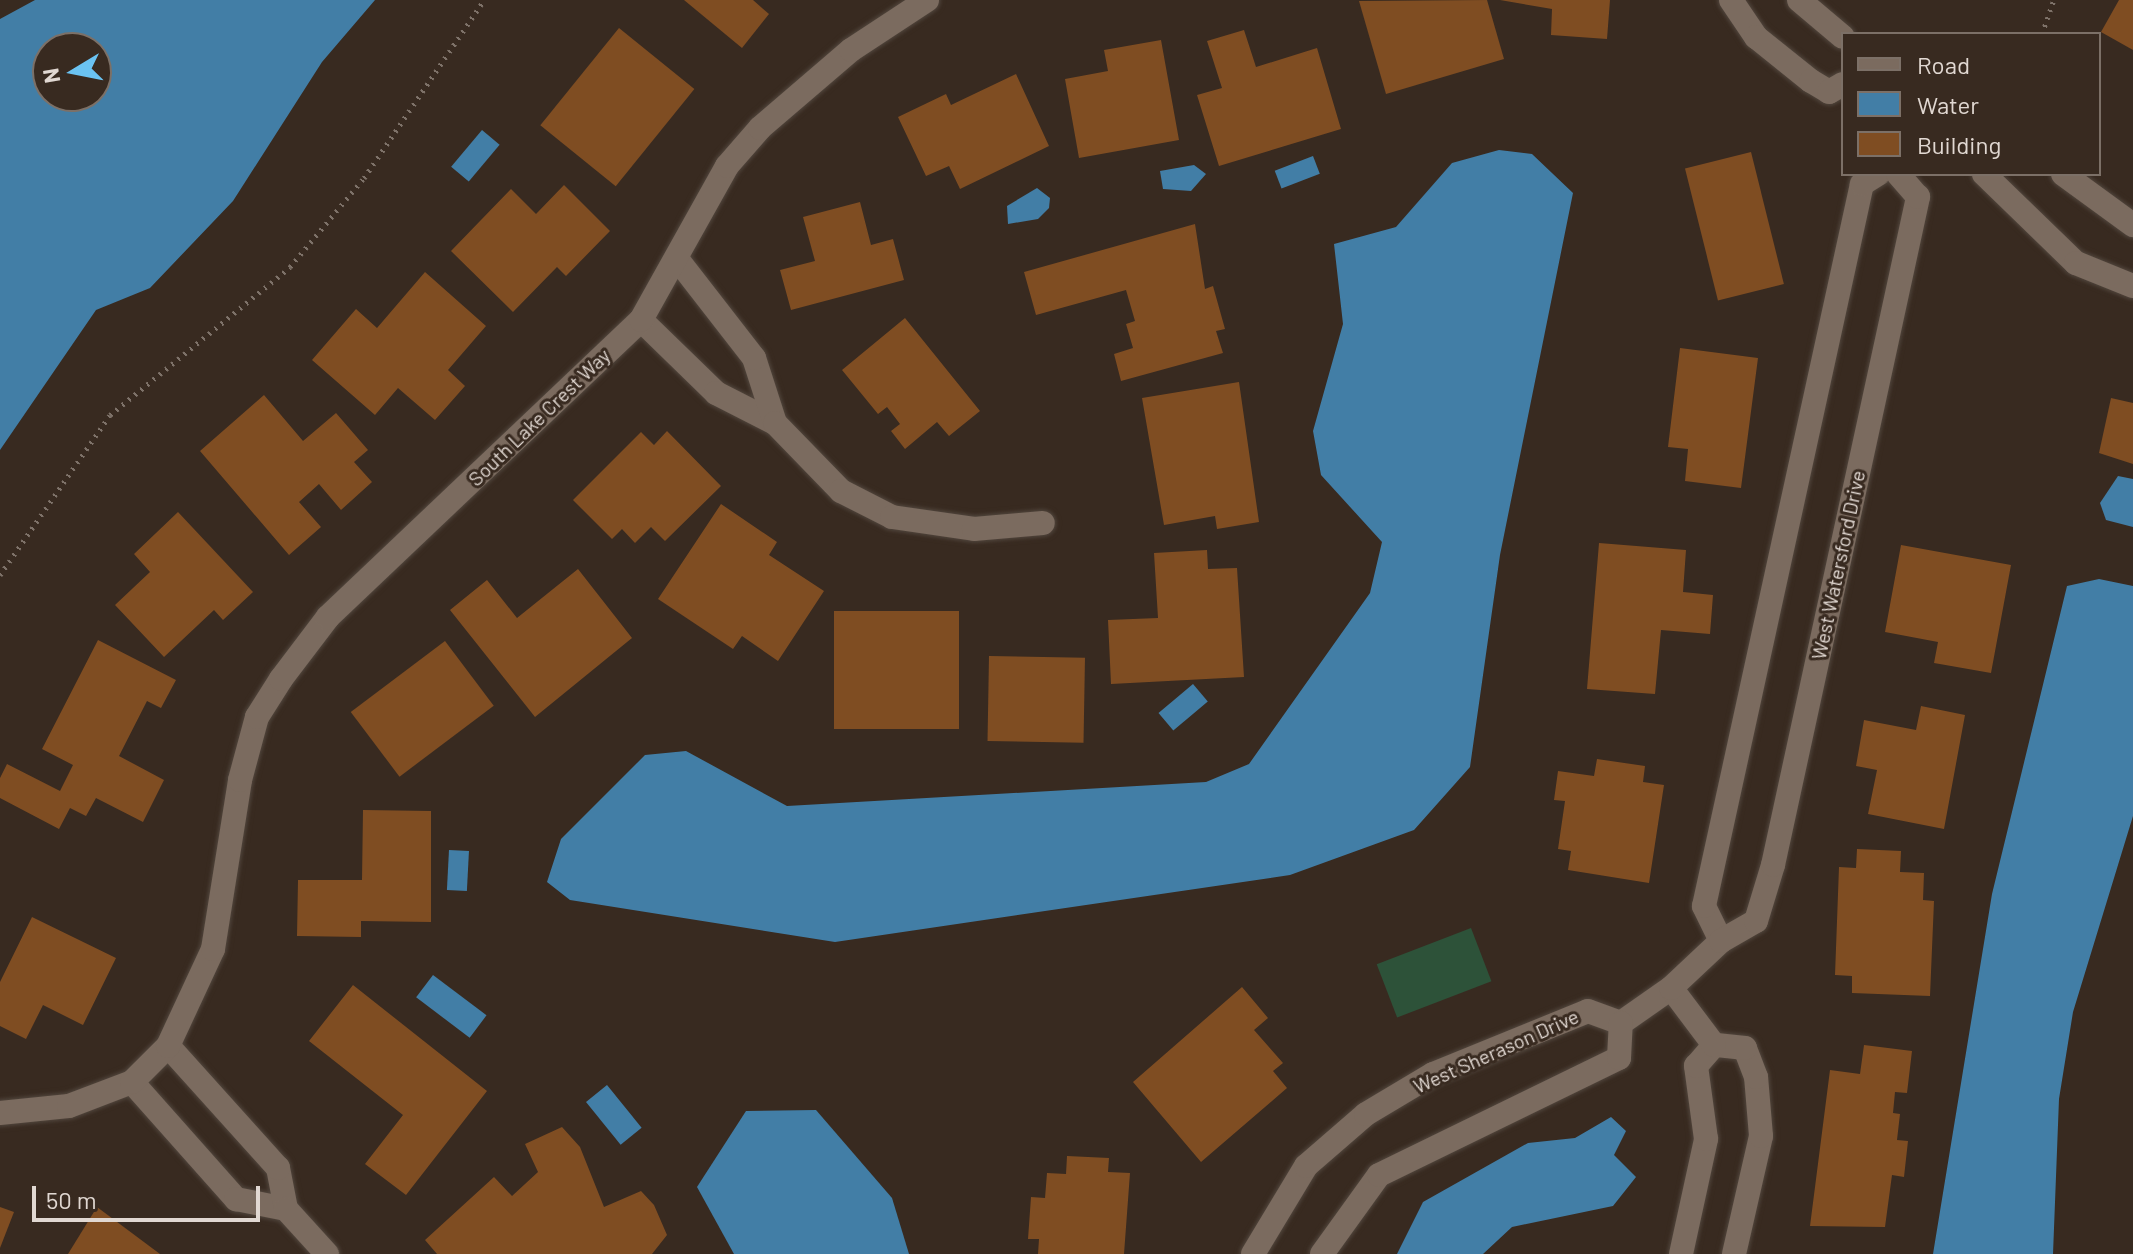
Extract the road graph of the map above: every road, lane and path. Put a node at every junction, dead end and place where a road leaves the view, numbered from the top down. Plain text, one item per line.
1 (484, 0) edge
2 (927, 0) edge
3 (1731, 0) edge
4 (1799, 0) edge
5 (2054, 0) edge
6 (2043, 32) edge
7 (1841, 35) edge
8 (1841, 85) edge
9 (1875, 176) edge
10 (1900, 176) edge
11 (1986, 176) edge
12 (2066, 176) edge
13 (2133, 225) edge
14 (678, 260) junction
15 (2133, 286) edge
16 (641, 320) junction
17 (775, 423) junction
18 (1043, 523) dead end
19 (0, 575) edge
20 (1721, 941) junction
21 (1671, 988) junction
22 (1621, 1023) junction
23 (1714, 1045) junction
24 (168, 1046) junction
25 (132, 1082) junction
26 (0, 1113) edge
27 (286, 1209) junction
28 (327, 1254) edge
29 (1253, 1254) edge
30 (1322, 1254) edge
31 (1681, 1254) edge
32 (1734, 1254) edge

1 - 19 path
2 - 14 street, South Lake Crest Way
3 - 8 street
4 - 7 street
5 - 6 path
9 - 20 street
10 - 20 street, West Watersford Drive
11 - 15 street
12 - 13 street
14 - 16 street, South Lake Crest Way
14 - 17 street
16 - 17 street
16 - 24 street, South Lake Crest Way
17 - 18 street
20 - 21 street, West Watersford Drive
21 - 22 street
21 - 23 street
22 - 29 street, West Sherason Drive
22 - 30 street
23 - 31 street
23 - 32 street
24 - 25 street, South Lake Crest Way
24 - 27 street
25 - 26 street
25 - 27 street
27 - 28 street

